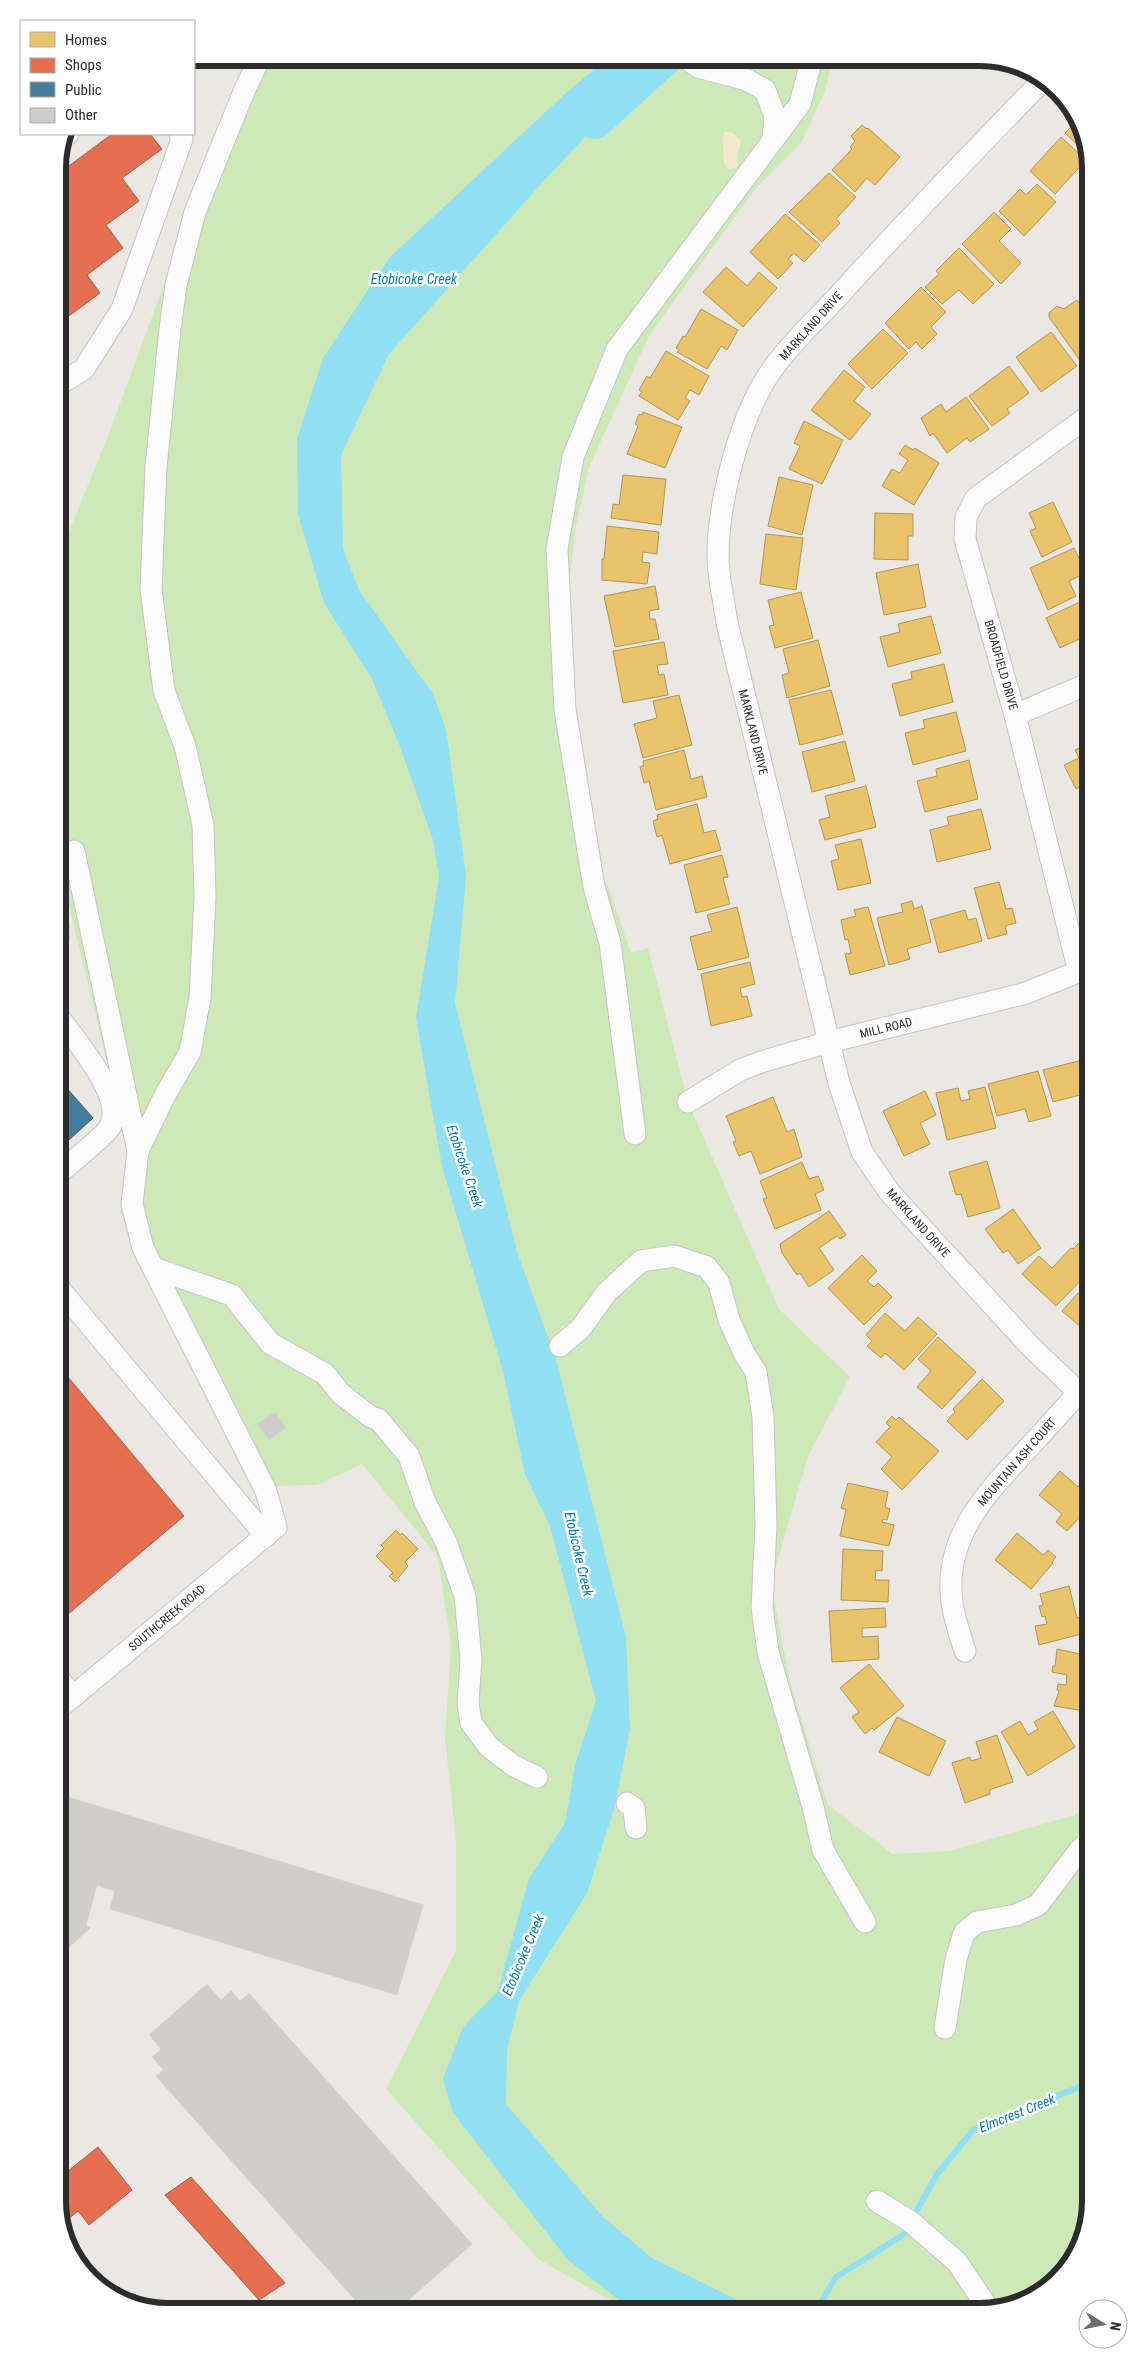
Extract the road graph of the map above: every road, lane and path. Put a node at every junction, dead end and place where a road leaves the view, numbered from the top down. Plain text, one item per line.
1 (256, 66) edge
2 (704, 66) edge
3 (810, 66) edge
4 (1039, 84) edge
5 (180, 135) edge
6 (773, 140) junction
7 (66, 380) edge
8 (1082, 421) edge
9 (1082, 686) edge
10 (1015, 715) junction
11 (74, 851) dead end
12 (1082, 958) edge
13 (1082, 970) edge
14 (66, 1028) edge
15 (829, 1042) junction
16 (688, 1102) dead end
17 (635, 1134) dead end
18 (138, 1151) junction
19 (66, 1167) edge
20 (153, 1268) junction
21 (66, 1296) edge
22 (560, 1346) dead end
23 (1082, 1396) edge
24 (1082, 1400) edge
25 (271, 1532) junction
26 (965, 1651) dead end
27 (66, 1701) edge
28 (537, 1777) dead end
29 (627, 1803) dead end
30 (636, 1828) dead end
31 (1082, 1848) edge
32 (865, 1922) dead end
33 (945, 2028) dead end
34 (877, 2201) dead end
35 (984, 2303) edge

1 - 18 street
2 - 6 street
3 - 6 street
4 - 15 street, MARKLAND DRIVE
5 - 7 street
6 - 17 street
8 - 10 street, BROADFIELD DRIVE
9 - 10 street
10 - 12 street, BROADFIELD DRIVE
11 - 18 street
13 - 15 street, MILL ROAD
14 - 19 street
15 - 16 street, MILL ROAD
15 - 23 street, MARKLAND DRIVE
18 - 20 street
20 - 25 street
20 - 28 street
21 - 25 street
22 - 32 street
24 - 26 street, MOUNTAIN ASH COURT
25 - 27 street, SOUTHCREEK ROAD
29 - 30 street
31 - 33 street
34 - 35 street

